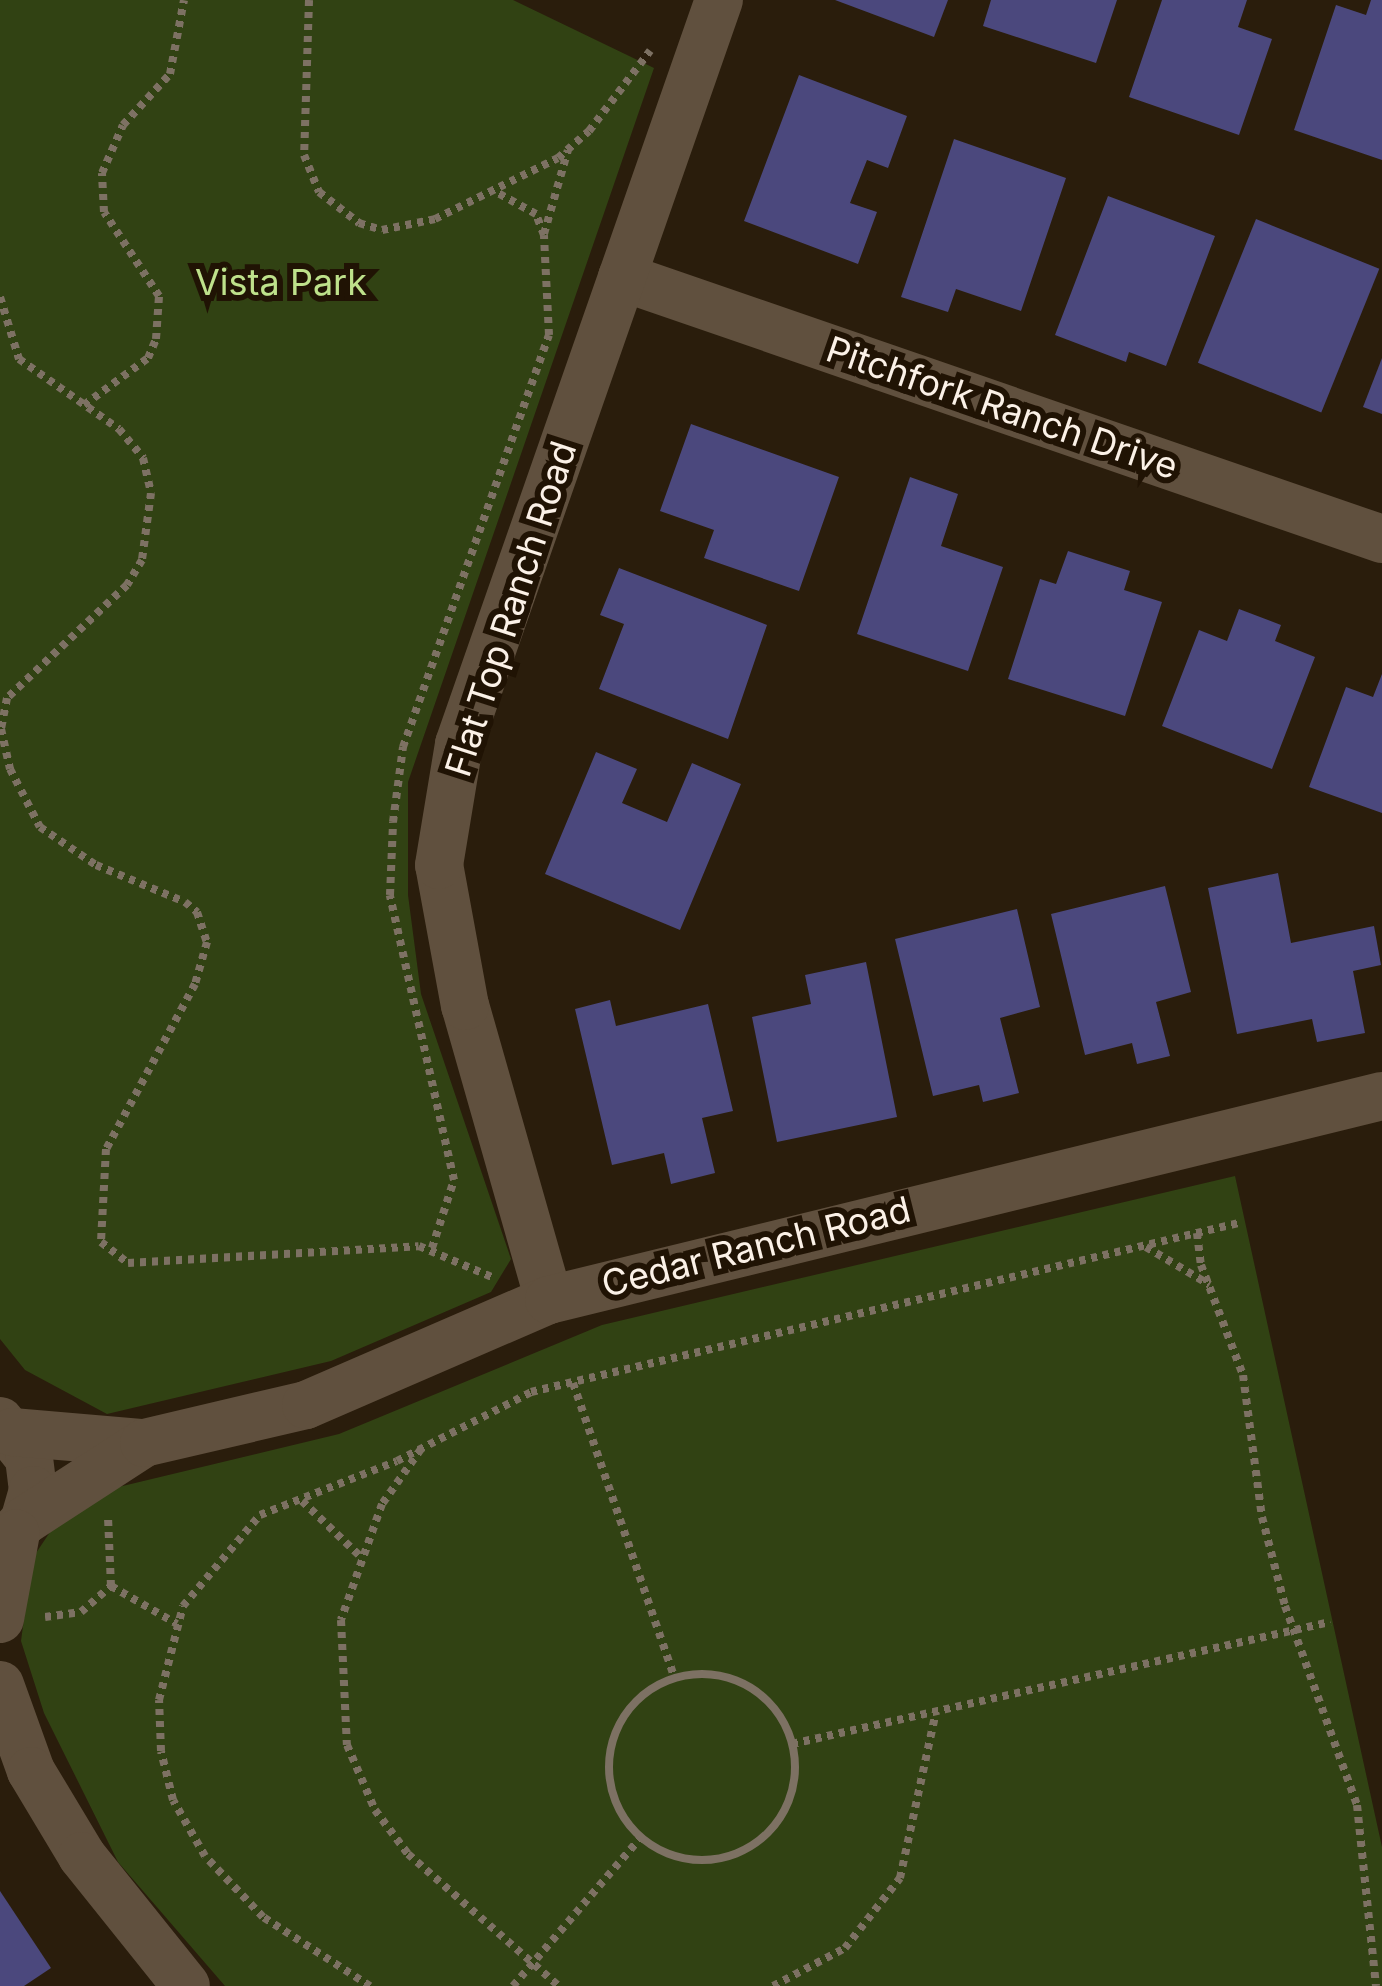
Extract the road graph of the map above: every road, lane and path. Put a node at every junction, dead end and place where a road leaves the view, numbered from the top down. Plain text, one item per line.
1 (184, 0) edge
2 (309, 0) edge
3 (719, 0) edge
4 (655, 40) dead end
5 (568, 149) junction
6 (544, 235) dead end
7 (622, 278) junction
8 (0, 297) edge
9 (84, 405) junction
10 (1382, 538) edge
11 (1382, 1096) edge
12 (1238, 1223) dead end
13 (1197, 1233) junction
14 (1144, 1246) junction
15 (1211, 1286) junction
16 (528, 1292) junction
17 (573, 1382) junction
18 (6, 1426) edge
19 (144, 1443) junction
20 (422, 1448) junction
21 (302, 1501) junction
22 (106, 1510) dead end
23 (13, 1534) edge
24 (361, 1558) junction
25 (111, 1586) junction
26 (16, 1618) edge
27 (1330, 1622) dead end
28 (176, 1624) junction
29 (1295, 1630) junction
30 (674, 1677) junction
31 (0, 1685) edge
32 (936, 1711) junction
33 (792, 1744) junction
34 (641, 1837) junction
35 (533, 1963) junction
36 (186, 1986) edge
37 (370, 1986) edge
38 (513, 1986) edge
39 (560, 1986) edge
40 (773, 1986) edge
41 (1376, 1986) edge

1 - 9 path
2 - 5 path
3 - 7 street, Flat Top Ranch Road
4 - 5 path
5 - 6 path
7 - 10 street, Pitchfork Ranch Drive
7 - 16 street, Flat Top Ranch Road
8 - 9 path
9 - 16 path
11 - 16 street, Cedar Ranch Road
12 - 13 path
13 - 14 path
13 - 15 path
14 - 15 path
14 - 17 path
15 - 29 path
16 - 19 street, Cedar Ranch Road
17 - 20 path
17 - 30 path
18 - 19 street, Cedar Ranch Road
18 - 23 street
19 - 23 street, Cedar Ranch Road
20 - 21 path
20 - 24 path
21 - 24 path
21 - 28 path
22 - 25 path
23 - 26 street
24 - 35 path
25 - 26 path
25 - 28 path
27 - 29 path
28 - 37 path
29 - 32 path
29 - 41 path
30 - 33 path
30 - 34 path
31 - 36 street
32 - 33 path
32 - 40 path
33 - 34 path
34 - 35 path
35 - 38 path
35 - 39 path

